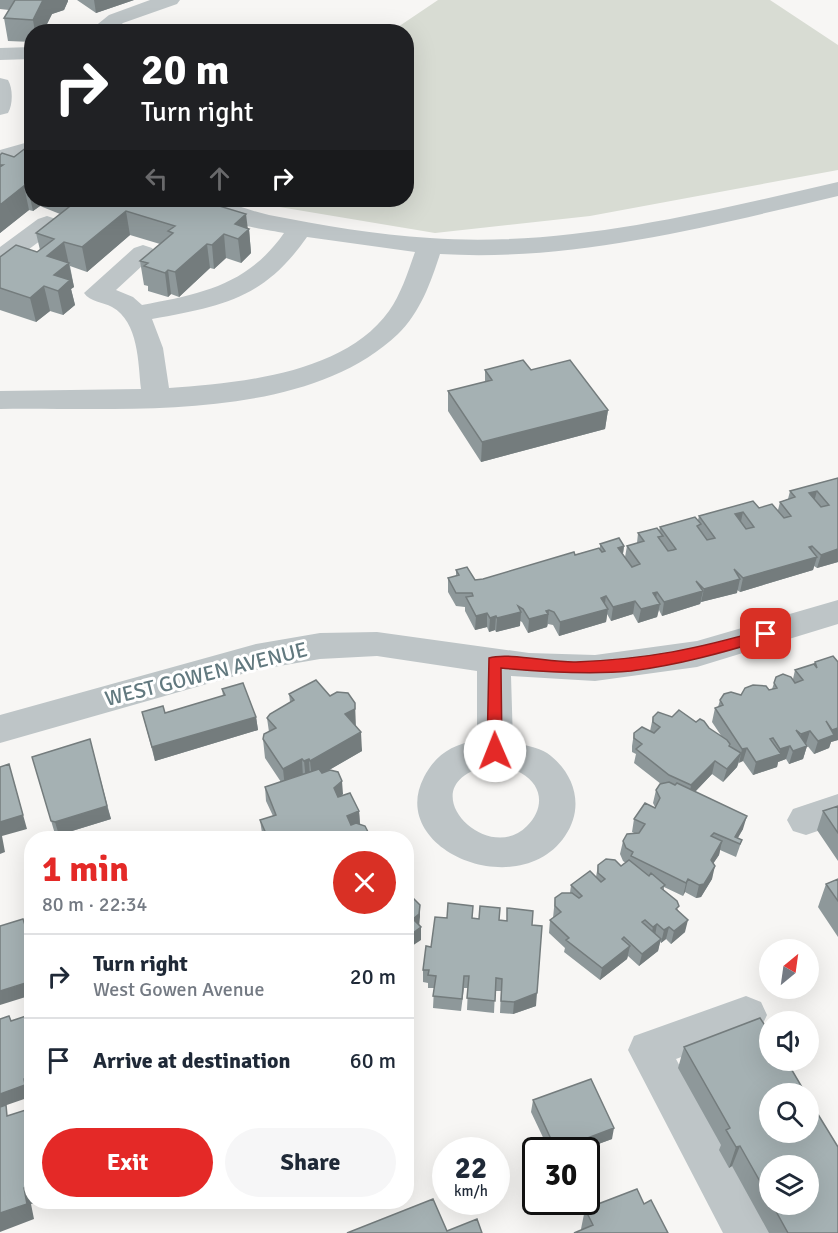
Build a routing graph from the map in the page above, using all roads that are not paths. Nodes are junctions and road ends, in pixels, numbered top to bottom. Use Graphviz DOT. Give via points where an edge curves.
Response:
graph roads {
  1 [pos="170,0"];
  2 [pos="109,24"];
  3 [pos="24,56"];
  4 [pos="1,62"];
  5 [pos="0,85"];
  6 [pos="0,108"];
  7 [pos="24,150"];
  8 [pos="0,158"];
  9 [pos="838,189"];
  10 [pos="215,207"];
  11 [pos="47,224"];
  12 [pos="300,228"];
  13 [pos="430,246"];
  14 [pos="143,253"];
  15 [pos="0,259"];
  16 [pos="136,314"];
  17 [pos="156,398"];
  18 [pos="0,400"];
  19 [pos="838,612"];
  20 [pos="494,662"];
  21 [pos="0,729"];
  22 [pos="495,751"];
  23 [pos="746,1015"];
  24 [pos="747,1233"];
  1 -- 2 [label="street"];
  3 -- 4 [label="street"];
  5 -- 6 [label="street"];
  7 -- 8 [label="street"];
  9 -- 13 [label="street" via="714,216 587,237 476,247"];
  10 -- 12 [label="street"];
  11 -- 15 [label="street"];
  12 -- 13 [label="street"];
  12 -- 16 [label="street" via="274,262 231,291"];
  13 -- 17 [label="street" via="418,278 390,327 348,360 245,391"];
  14 -- 16 [label="street" via="97,293 125,303"];
  16 -- 17 [label="street" via="150,350"];
  17 -- 18 [label="street"];
  19 -- 20 [label="street, WEST GOWEN AVENUE" via="666,660 595,668"];
  20 -- 21 [label="street, WEST GOWEN AVENUE" via="407,646 320,646 256,657"];
  20 -- 22 [label="street"];
  23 -- 24 [label="street" via="649,1050"];
}
